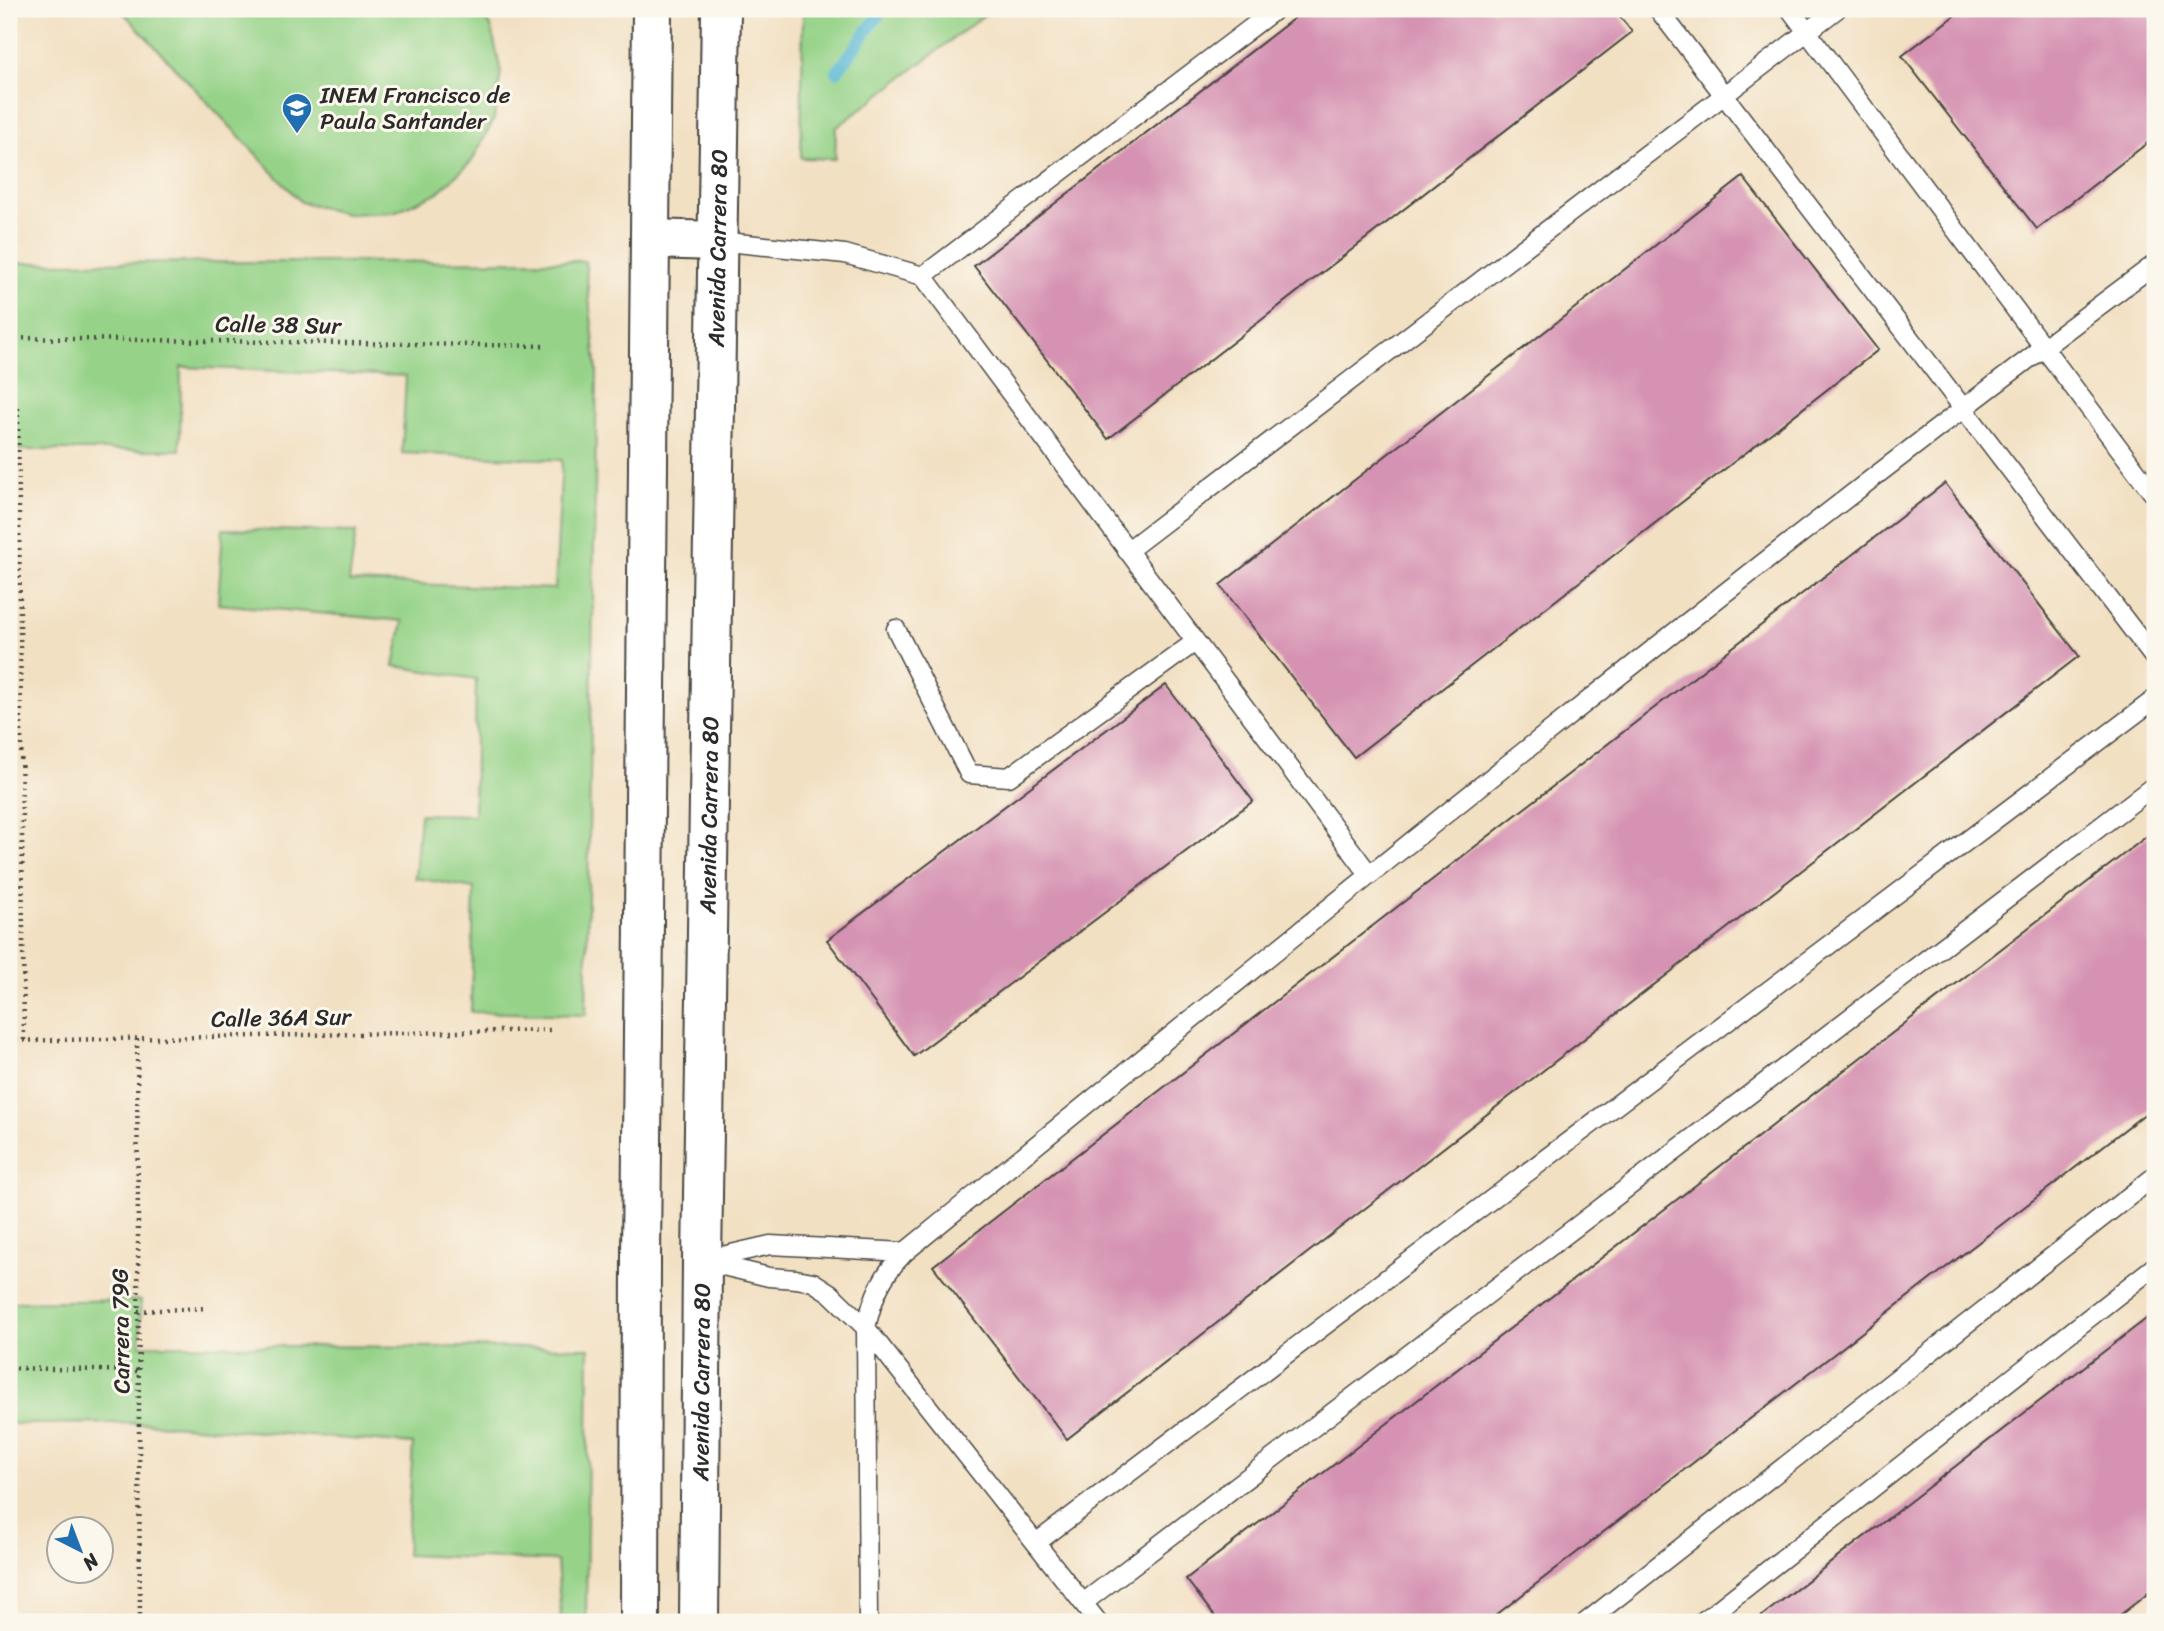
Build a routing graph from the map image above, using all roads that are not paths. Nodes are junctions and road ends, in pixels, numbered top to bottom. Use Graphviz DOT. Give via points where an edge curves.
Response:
graph roads {
  1 [pos="652,9"];
  2 [pos="721,9"];
  3 [pos="1276,9"];
  4 [pos="1658,9"];
  5 [pos="1790,9"];
  6 [pos="1838,9"];
  7 [pos="1807,32"];
  8 [pos="1725,95"];
  9 [pos="650,239"];
  10 [pos="718,241"];
  11 [pos="2155,264"];
  12 [pos="923,276"];
  13 [pos="2044,347"];
  14 [pos="1964,407"];
  15 [pos="2155,496"];
  16 [pos="1127,551"];
  17 [pos="897,629"];
  18 [pos="1195,642"];
  19 [pos="2155,659"];
  20 [pos="2155,699"];
  21 [pos="2155,785"];
  22 [pos="1369,874"];
  23 [pos="2155,1176"];
  24 [pos="905,1252"];
  25 [pos="641,1259"];
  26 [pos="702,1261"];
  27 [pos="2155,1266"];
  28 [pos="866,1328"];
  29 [pos="1036,1543"];
  30 [pos="1083,1603"];
  31 [pos="640,1622"];
  32 [pos="699,1622"];
  33 [pos="868,1622"];
  34 [pos="1098,1622"];
  35 [pos="1587,1622"];
  36 [pos="1702,1622"];
  1 -- 9 [label="main road"];
  2 -- 10 [label="main road, Avenida Carrera 80"];
  3 -- 12 [label="lane"];
  4 -- 8 [label="lane"];
  5 -- 7 [label="lane"];
  6 -- 7 [label="lane"];
  7 -- 8 [label="lane"];
  7 -- 13 [label="lane"];
  8 -- 14 [label="lane"];
  8 -- 16 [label="lane"];
  9 -- 10 [label="main road"];
  9 -- 25 [label="main road"];
  10 -- 12 [label="lane" via="845,254"];
  10 -- 26 [label="main road, Avenida Carrera 80"];
  11 -- 13 [label="lane"];
  12 -- 16 [label="lane"];
  13 -- 14 [label="lane"];
  13 -- 15 [label="lane"];
  14 -- 19 [label="lane"];
  14 -- 22 [label="lane"];
  16 -- 18 [label="lane"];
  17 -- 18 [label="lane" via="969,774 1009,777"];
  18 -- 22 [label="lane"];
  20 -- 29 [label="lane"];
  21 -- 30 [label="lane"];
  22 -- 24 [label="lane"];
  23 -- 35 [label="lane"];
  24 -- 26 [label="lane" via="771,1245"];
  24 -- 28 [label="lane" via="879,1286"];
  25 -- 26 [label="main road"];
  25 -- 31 [label="main road"];
  26 -- 28 [label="lane" via="813,1282"];
  26 -- 32 [label="main road, Avenida Carrera 80"];
  27 -- 36 [label="lane"];
  28 -- 29 [label="lane"];
  28 -- 33 [label="lane"];
  29 -- 30 [label="lane"];
  30 -- 34 [label="lane"];
}
